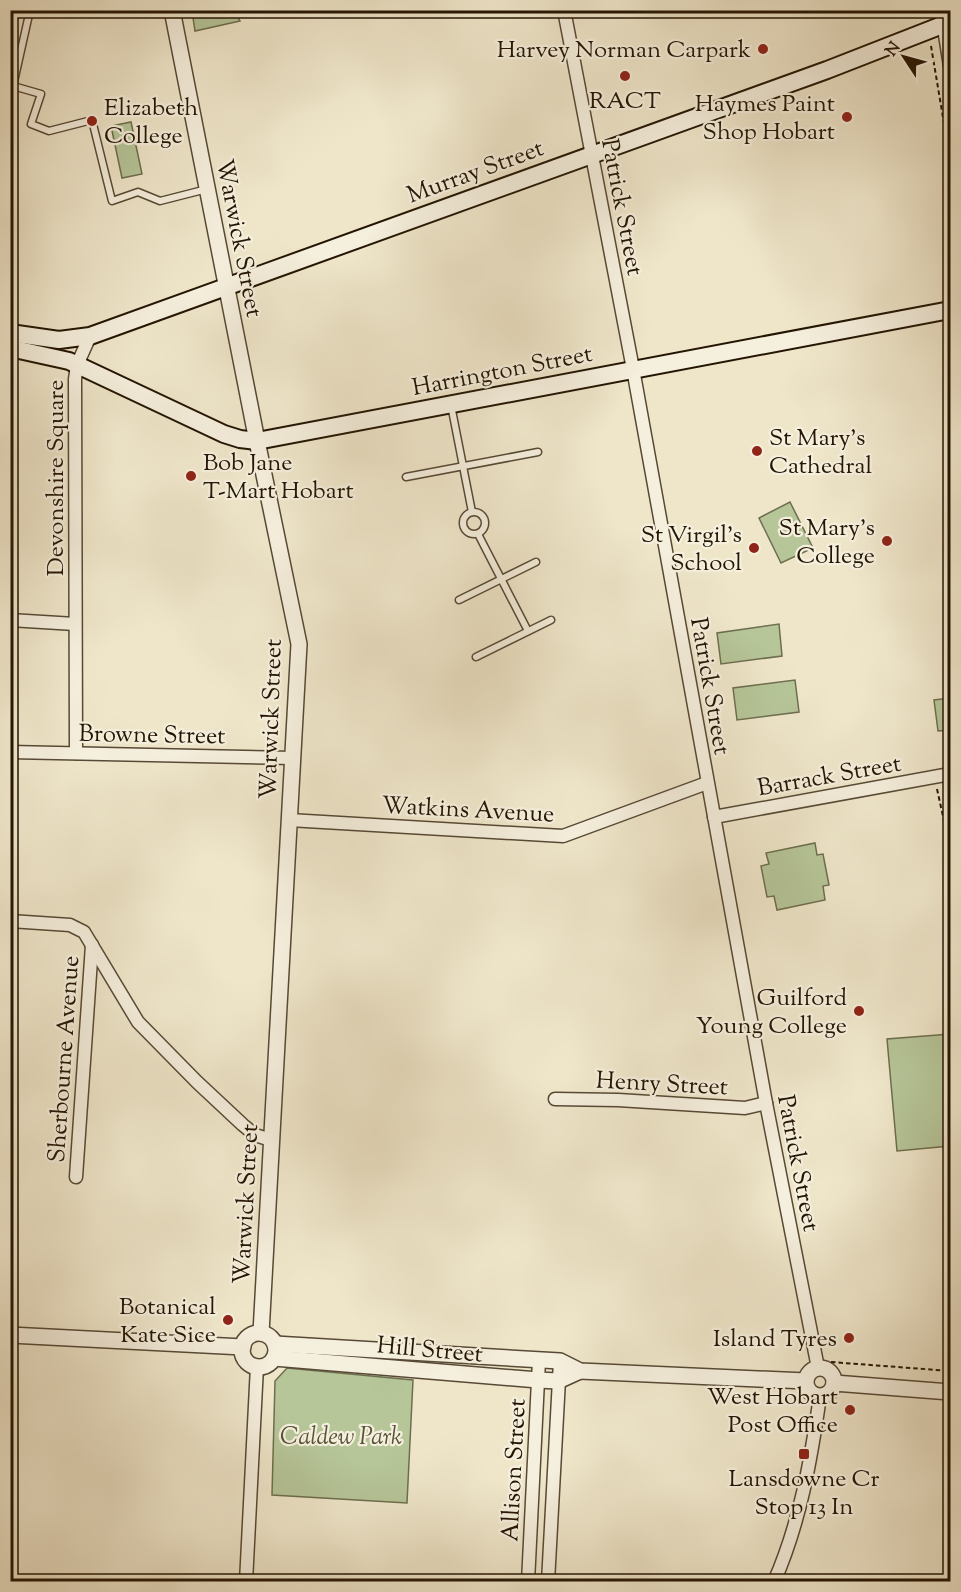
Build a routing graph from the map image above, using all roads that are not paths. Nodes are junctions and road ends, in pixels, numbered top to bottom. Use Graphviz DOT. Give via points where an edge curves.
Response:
graph roads {
  1 [pos="30,10"];
  2 [pos="172,10"];
  3 [pos="564,10"];
  4 [pos="941,22"];
  5 [pos="951,66"];
  6 [pos="12,89"];
  7 [pos="591,154"];
  8 [pos="207,189"];
  9 [pos="227,286"];
  10 [pos="951,310"];
  11 [pos="10,333"];
  12 [pos="90,336"];
  13 [pos="10,348"];
  14 [pos="77,365"];
  15 [pos="633,369"];
  16 [pos="451,404"];
  17 [pos="257,441"];
  18 [pos="538,452"];
  19 [pos="463,466"];
  20 [pos="406,477"];
  21 [pos="472,512"];
  22 [pos="478,534"];
  23 [pos="536,562"];
  24 [pos="501,579"];
  25 [pos="459,600"];
  26 [pos="10,620"];
  27 [pos="551,620"];
  28 [pos="75,624"];
  29 [pos="528,631"];
  30 [pos="476,657"];
  31 [pos="10,752"];
  32 [pos="76,753"];
  33 [pos="293,758"];
  34 [pos="951,774"];
  35 [pos="707,783"];
  36 [pos="714,817"];
  37 [pos="289,820"];
  38 [pos="10,921"];
  39 [pos="92,945"];
  40 [pos="555,1100"];
  41 [pos="766,1103"];
  42 [pos="271,1140"];
  43 [pos="76,1177"];
  44 [pos="261,1333"];
  45 [pos="10,1335"];
  46 [pos="243,1347"];
  47 [pos="274,1351"];
  48 [pos="539,1360"];
  49 [pos="560,1361"];
  50 [pos="818,1364"];
  51 [pos="257,1366"];
  52 [pos="580,1371"];
  53 [pos="538,1380"];
  54 [pos="558,1381"];
  55 [pos="806,1381"];
  56 [pos="834,1383"];
  57 [pos="951,1392"];
  58 [pos="820,1396"];
  59 [pos="246,1581"];
  60 [pos="528,1581"];
  61 [pos="548,1581"];
  62 [pos="774,1581"];
  1 -- 6 [label="lane"];
  2 -- 8 [label="street, Warwick Street"];
  3 -- 7 [label="street, Patrick Street"];
  4 -- 5 [label="street"];
  4 -- 7 [label="main road, Murray Street" via="828,70"];
  6 -- 8 [label="lane" via="41,94 32,124 49,131 92,120 112,201 138,192 160,201"];
  7 -- 9 [label="main road, Murray Street"];
  7 -- 15 [label="street, Patrick Street"];
  8 -- 9 [label="street, Warwick Street"];
  9 -- 12 [label="main road, Murray Street"];
  9 -- 17 [label="street, Warwick Street"];
  10 -- 15 [label="main road, Harrington Street"];
  11 -- 12 [label="main road, Murray Street" via="59,340"];
  12 -- 14 [label="street, Devonshire Square"];
  13 -- 14 [label="main road"];
  14 -- 17 [label="main road, Harrington Street" via="224,434"];
  14 -- 28 [label="street, Devonshire Square"];
  15 -- 16 [label="main road, Harrington Street"];
  15 -- 35 [label="street, Patrick Street"];
  16 -- 17 [label="main road, Harrington Street"];
  16 -- 19 [label="lane"];
  17 -- 33 [label="street, Warwick Street" via="299,645"];
  18 -- 19 [label="lane"];
  19 -- 20 [label="lane"];
  19 -- 21 [label="lane"];
  21 -- 22 [label="lane" via="479,513 485,521"];
  21 -- 22 [label="lane" via="465,516 463,526 467,532"];
  22 -- 24 [label="lane"];
  23 -- 24 [label="lane"];
  24 -- 25 [label="lane"];
  24 -- 29 [label="lane"];
  26 -- 28 [label="street"];
  27 -- 29 [label="lane"];
  28 -- 32 [label="street, Devonshire Square"];
  29 -- 30 [label="lane"];
  31 -- 32 [label="street, Browne Street"];
  32 -- 33 [label="street, Browne Street"];
  33 -- 37 [label="street, Warwick Street"];
  34 -- 36 [label="street, Barrack Street"];
  35 -- 36 [label="street, Patrick Street"];
  35 -- 37 [label="street, Watkins Avenue" via="563,836"];
  36 -- 41 [label="street, Patrick Street"];
  37 -- 42 [label="street, Warwick Street"];
  38 -- 39 [label="street" via="70,925 84,932"];
  39 -- 42 [label="street" via="138,1022 160,1046 243,1125 255,1135"];
  39 -- 43 [label="street, Sherbourne Avenue"];
  40 -- 41 [label="street, Henry Street" via="745,1108"];
  41 -- 50 [label="street, Patrick Street"];
  42 -- 44 [label="street, Warwick Street"];
  44 -- 46 [label="street" via="247,1338"];
  44 -- 47 [label="street" via="270,1337"];
  45 -- 46 [label="street"];
  46 -- 51 [label="street" via="246,1360"];
  47 -- 48 [label="street, Hill Street"];
  47 -- 51 [label="street" via="267,1365"];
  47 -- 53 [label="street, Hill Street"];
  48 -- 49 [label="street, Hill Street"];
  48 -- 53 [label="street, Allison Street"];
  49 -- 52 [label="street, Hill Street"];
  49 -- 54 [label="street, Allison Street"];
  50 -- 55 [label="street"];
  50 -- 56 [label="street" via="830,1372"];
  51 -- 59 [label="street"];
  52 -- 54 [label="street, Hill Street"];
  52 -- 55 [label="street, Hill Street"];
  53 -- 54 [label="street, Hill Street"];
  53 -- 60 [label="street, Allison Street"];
  54 -- 61 [label="street, Allison Street"];
  55 -- 58 [label="street" via="808,1390"];
  56 -- 57 [label="street"];
  56 -- 58 [label="street" via="831,1391"];
  58 -- 62 [label="street" via="800,1505"];
}
